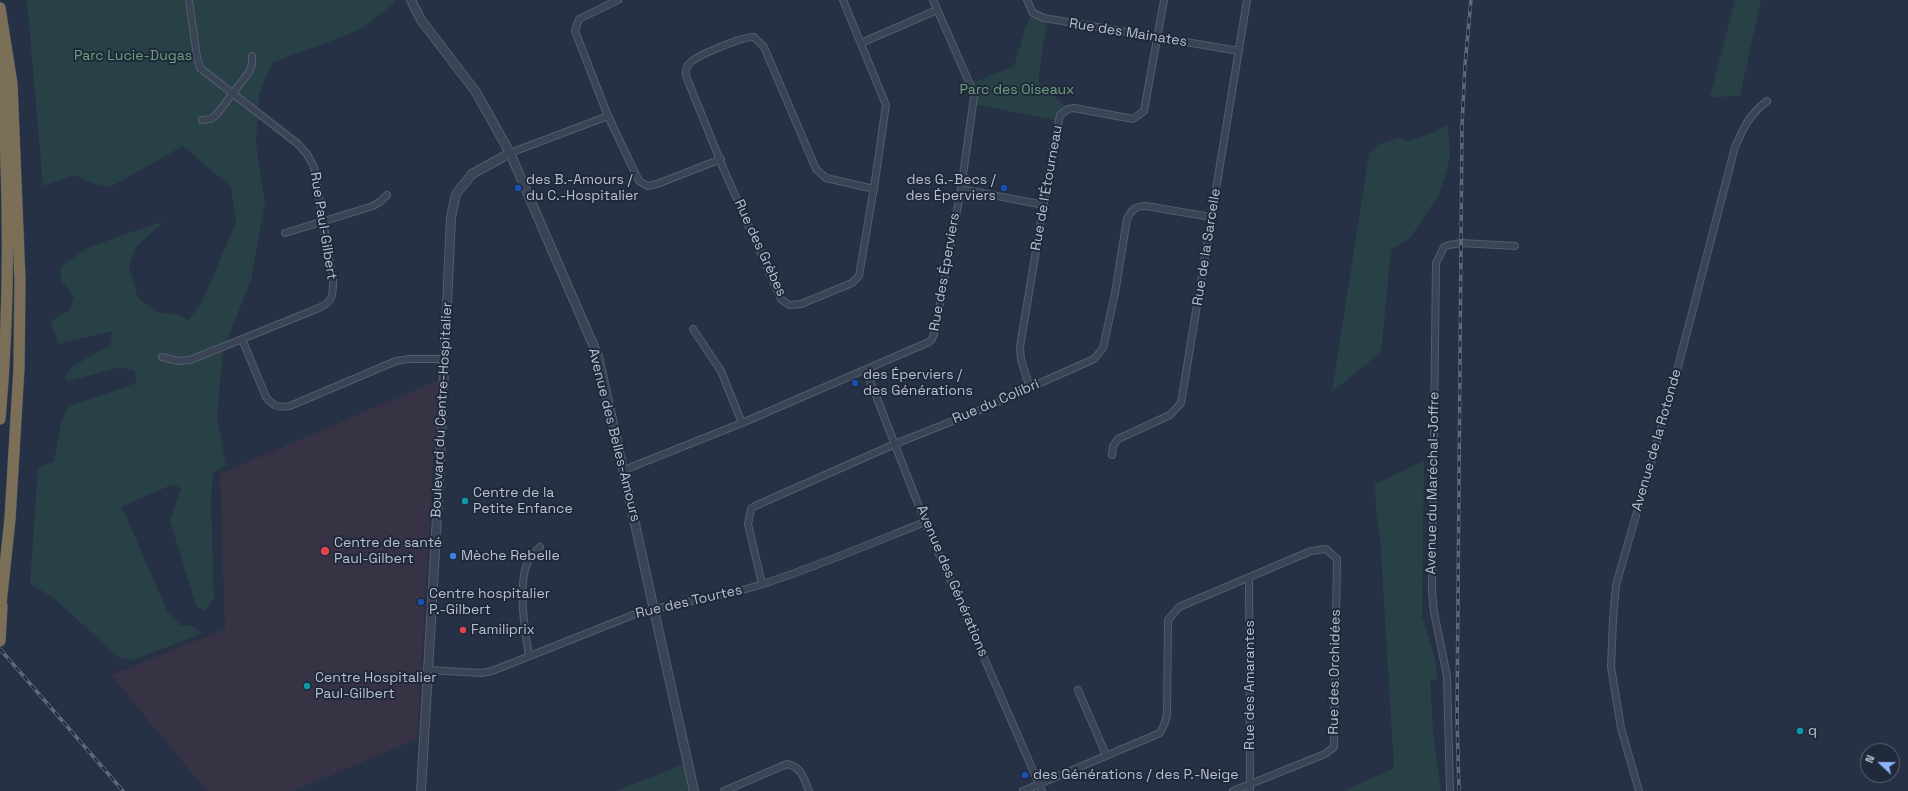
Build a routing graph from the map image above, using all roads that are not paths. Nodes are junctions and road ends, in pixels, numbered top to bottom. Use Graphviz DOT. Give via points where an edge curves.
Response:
graph roads {
  1 [pos="189,0"];
  2 [pos="411,0"];
  3 [pos="618,0"];
  4 [pos="843,0"];
  5 [pos="933,0"];
  6 [pos="1027,0"];
  7 [pos="1164,0"];
  8 [pos="1248,0"];
  9 [pos="0,8"];
  10 [pos="938,10"];
  11 [pos="1157,37"];
  12 [pos="861,43"];
  13 [pos="0,46"];
  14 [pos="1239,51"];
  15 [pos="252,56"];
  16 [pos="233,93"];
  17 [pos="1767,101"];
  18 [pos="608,116"];
  19 [pos="202,120"];
  20 [pos="510,153"];
  21 [pos="721,159"];
  22 [pos="874,189"];
  23 [pos="960,189"];
  24 [pos="387,195"];
  25 [pos="1044,205"];
  26 [pos="1212,217"];
  27 [pos="323,221"];
  28 [pos="285,233"];
  29 [pos="1515,246"];
  30 [pos="693,329"];
  31 [pos="242,339"];
  32 [pos="162,357"];
  33 [pos="443,359"];
  34 [pos="866,370"];
  35 [pos="1030,388"];
  36 [pos="0,419"];
  37 [pos="742,423"];
  38 [pos="895,444"];
  39 [pos="1112,455"];
  40 [pos="624,470"];
  41 [pos="925,522"];
  42 [pos="540,547"];
  43 [pos="1249,578"];
  44 [pos="762,584"];
  45 [pos="4,585"];
  46 [pos="654,608"];
  47 [pos="0,613"];
  48 [pos="0,641"];
  49 [pos="529,656"];
  50 [pos="427,670"];
  51 [pos="1078,690"];
  52 [pos="1106,755"];
  53 [pos="1250,783"];
  54 [pos="1039,784"];
  55 [pos="421,791"];
  56 [pos="694,791"];
  57 [pos="724,791"];
  58 [pos="809,791"];
  59 [pos="1023,791"];
  60 [pos="1042,791"];
  61 [pos="1233,791"];
  62 [pos="1250,791"];
  63 [pos="1450,791"];
  64 [pos="1639,791"];
  1 -- 16 [label="street, Rue Paul-Gilbert" via="196,57 200,68"];
  2 -- 20 [label="street, Avenue des Belles-Amours" via="421,20 476,92"];
  3 -- 18 [label="street" via="579,19 574,31"];
  4 -- 12 [label="street, Rue des Grèbes"];
  5 -- 10 [label="street, Rue des Éperviers"];
  6 -- 11 [label="street, Rue des Mainates" via="1033,13 1044,18"];
  7 -- 11 [label="street, Rue de l'Étourneau"];
  8 -- 14 [label="street, Rue de la Sarcelle"];
  9 -- 45 [label="highway" via="12,84 20,280 19,368"];
  10 -- 12 [label="street"];
  10 -- 23 [label="street, Rue des Éperviers" via="973,91"];
  11 -- 14 [label="street, Rue des Mainates"];
  11 -- 25 [label="street, Rue de l'Étourneau" via="1145,108 1140,114 1133,119 1074,108 1060,115"];
  12 -- 22 [label="street, Rue des Grèbes" via="886,105"];
  13 -- 36 [label="highway" via="5,108 8,250"];
  14 -- 26 [label="street, Rue de la Sarcelle"];
  15 -- 16 [label="street" via="249,72"];
  16 -- 19 [label="street" via="217,114 211,119"];
  16 -- 27 [label="street, Rue Paul-Gilbert" via="307,154 314,167"];
  17 -- 64 [label="street, Avenue de la Rotonde" via="1748,120 1735,147 1672,390 1616,585 1611,666 1621,728"];
  18 -- 20 [label="street"];
  18 -- 21 [label="street" via="636,176 648,186"];
  20 -- 33 [label="street, Boulevard du Centre-Hospitalier" via="472,174 456,194 451,217"];
  20 -- 40 [label="street, Avenue des Belles-Amours" via="598,356"];
  21 -- 22 [label="street, Rue des Grèbes" via="781,299 789,304 800,304 852,283 859,276"];
  21 -- 22 [label="street, Rue des Grèbes" via="685,71 693,60 741,39 754,37 764,47 816,169 826,178"];
  23 -- 25 [label="street"];
  23 -- 34 [label="street, Rue des Éperviers" via="932,339"];
  24 -- 27 [label="street" via="373,206"];
  25 -- 35 [label="street, Rue de l'Étourneau" via="1020,346 1021,360"];
  26 -- 35 [label="street, Rue du Colibri" via="1146,206 1132,210 1127,219 1103,348 1094,359"];
  26 -- 39 [label="street, Rue de la Sarcelle" via="1181,403 1170,415 1118,440 1113,446"];
  27 -- 28 [label="street"];
  27 -- 31 [label="street, Rue Paul-Gilbert" via="333,281 333,294 329,303"];
  29 -- 63 [label="street, Avenue du Maréchal-Joffre" via="1455,243 1444,248 1436,263 1432,591 1447,676"];
  30 -- 37 [label="street" via="720,371"];
  31 -- 32 [label="street, Rue Paul-Gilbert" via="190,360 178,361"];
  31 -- 33 [label="street" via="266,397 272,405 280,408 396,361"];
  33 -- 50 [label="street, Boulevard du Centre-Hospitalier" via="437,520"];
  34 -- 37 [label="street, Rue des Éperviers"];
  34 -- 38 [label="street, Avenue des Générations"];
  35 -- 38 [label="street, Rue du Colibri"];
  37 -- 40 [label="street, Rue des Éperviers"];
  38 -- 41 [label="street, Avenue des Générations"];
  38 -- 44 [label="street, Rue du Colibri" via="751,509 748,524"];
  40 -- 46 [label="street, Avenue des Belles-Amours"];
  41 -- 44 [label="street, Rue des Tourtes"];
  41 -- 54 [label="street, Avenue des Générations"];
  42 -- 49 [label="street" via="528,562 524,581 523,617"];
  43 -- 52 [label="street" via="1179,607 1168,620 1167,715 1164,725 1160,733"];
  43 -- 53 [label="street, Rue des Amarantes"];
  43 -- 53 [label="street, Rue des Orchidées" via="1312,551 1326,549 1337,559 1334,747 1325,754"];
  44 -- 46 [label="street, Rue des Tourtes" via="713,597"];
  45 -- 47 [label="highway"];
  45 -- 48 [label="highway"];
  46 -- 49 [label="street, Rue des Tourtes"];
  46 -- 56 [label="street, Avenue des Belles-Amours"];
  49 -- 50 [label="street, Rue des Tourtes" via="482,673"];
  50 -- 55 [label="street, Boulevard du Centre-Hospitalier"];
  51 -- 52 [label="street"];
  52 -- 54 [label="street"];
  53 -- 61 [label="street, Rue des Orchidées"];
  53 -- 62 [label="street, Rue des Amarantes"];
  54 -- 59 [label="street"];
  54 -- 60 [label="street, Avenue des Générations"];
  57 -- 58 [label="street" via="787,764 801,771"];
}
